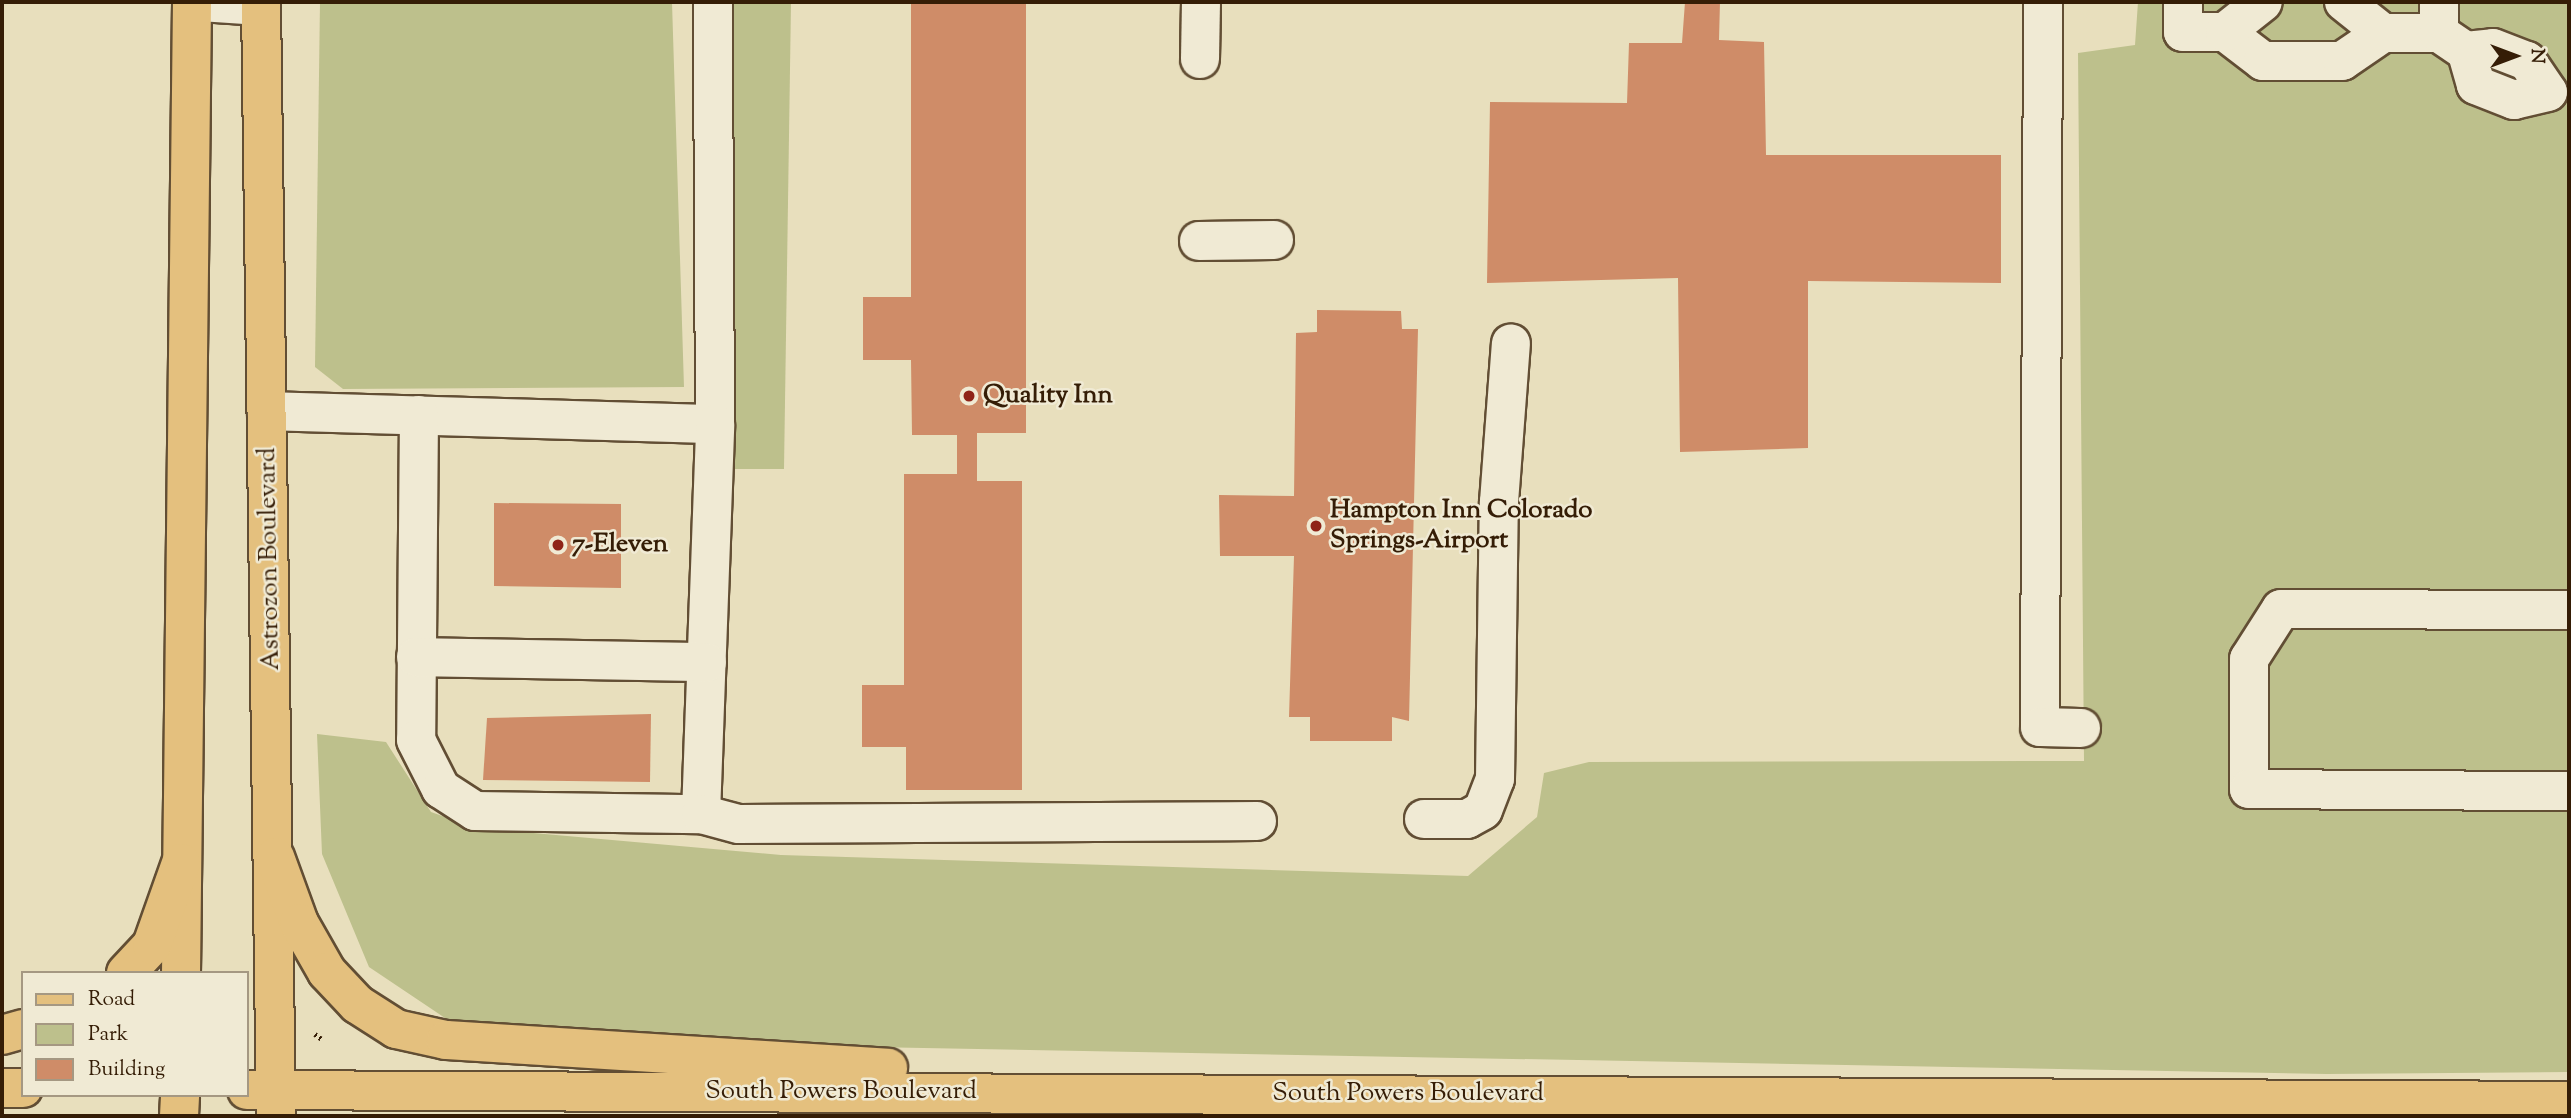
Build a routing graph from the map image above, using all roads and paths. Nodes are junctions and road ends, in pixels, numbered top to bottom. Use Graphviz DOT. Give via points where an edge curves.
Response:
graph roads {
  1 [pos="192,2"];
  2 [pos="201,2"];
  3 [pos="713,2"];
  4 [pos="1201,2"];
  5 [pos="2043,2"];
  6 [pos="2183,2"];
  7 [pos="2263,2"];
  8 [pos="2344,2"];
  9 [pos="261,4"];
  10 [pos="2448,28"];
  11 [pos="2225,32"];
  12 [pos="2383,33"];
  13 [pos="1200,59"];
  14 [pos="2558,93"];
  15 [pos="1274,240"];
  16 [pos="1199,241"];
  17 [pos="1511,343"];
  18 [pos="267,411"];
  19 [pos="419,415"];
  20 [pos="715,424"];
  21 [pos="2569,610"];
  22 [pos="416,657"];
  23 [pos="707,662"];
  24 [pos="2081,728"];
  25 [pos="2569,791"];
  26 [pos="701,814"];
  27 [pos="1424,820"];
  28 [pos="1257,821"];
  29 [pos="275,857"];
  30 [pos="181,863"];
  31 [pos="128,971"];
  32 [pos="181,971"];
  33 [pos="21,1030"];
  34 [pos="315,1034"];
  35 [pos="2,1035"];
  36 [pos="322,1039"];
  37 [pos="2,1088"];
  38 [pos="21,1088"];
  39 [pos="1684,1095"];
  40 [pos="180,1097"];
  41 [pos="266,1099"];
  42 [pos="2569,1101"];
  43 [pos="179,1116"];
  1 -- 30 [label="main road"];
  2 -- 9 [label="street"];
  3 -- 20 [label="street"];
  4 -- 13 [label="street"];
  5 -- 24 [label="street" via="2040,727"];
  6 -- 11 [label="street" via="2183,32"];
  7 -- 11 [label="street"];
  8 -- 12 [label="street"];
  9 -- 18 [label="main road, Astrozon Boulevard"];
  10 -- 12 [label="street"];
  10 -- 14 [label="street" via="2476,85 2514,100"];
  11 -- 12 [label="street" via="2263,61 2342,61"];
  15 -- 16 [label="street"];
  17 -- 27 [label="street" via="1499,502 1495,779 1483,810 1467,819"];
  18 -- 19 [label="street"];
  18 -- 29 [label="main road, Astrozon Boulevard"];
  19 -- 20 [label="street"];
  19 -- 22 [label="street"];
  20 -- 23 [label="street"];
  21 -- 25 [label="street" via="2281,609 2249,659 2249,789"];
  22 -- 23 [label="street"];
  22 -- 26 [label="street" via="416,740 441,789 475,811"];
  23 -- 26 [label="street"];
  26 -- 28 [label="street" via="739,824"];
  29 -- 39 [label="main road" via="299,923 343,989 396,1028 446,1041 862,1067"];
  29 -- 41 [label="main road, Astrozon Boulevard"];
  30 -- 31 [label="main road" via="152,945"];
  30 -- 32 [label="main road"];
  33 -- 35 [label="main road"];
  34 -- 36 [label="path"];
  37 -- 38 [label="main road"];
  39 -- 41 [label="main road, South Powers Boulevard"];
  39 -- 42 [label="main road, South Powers Boulevard"];
  40 -- 43 [label="main road"];
}
